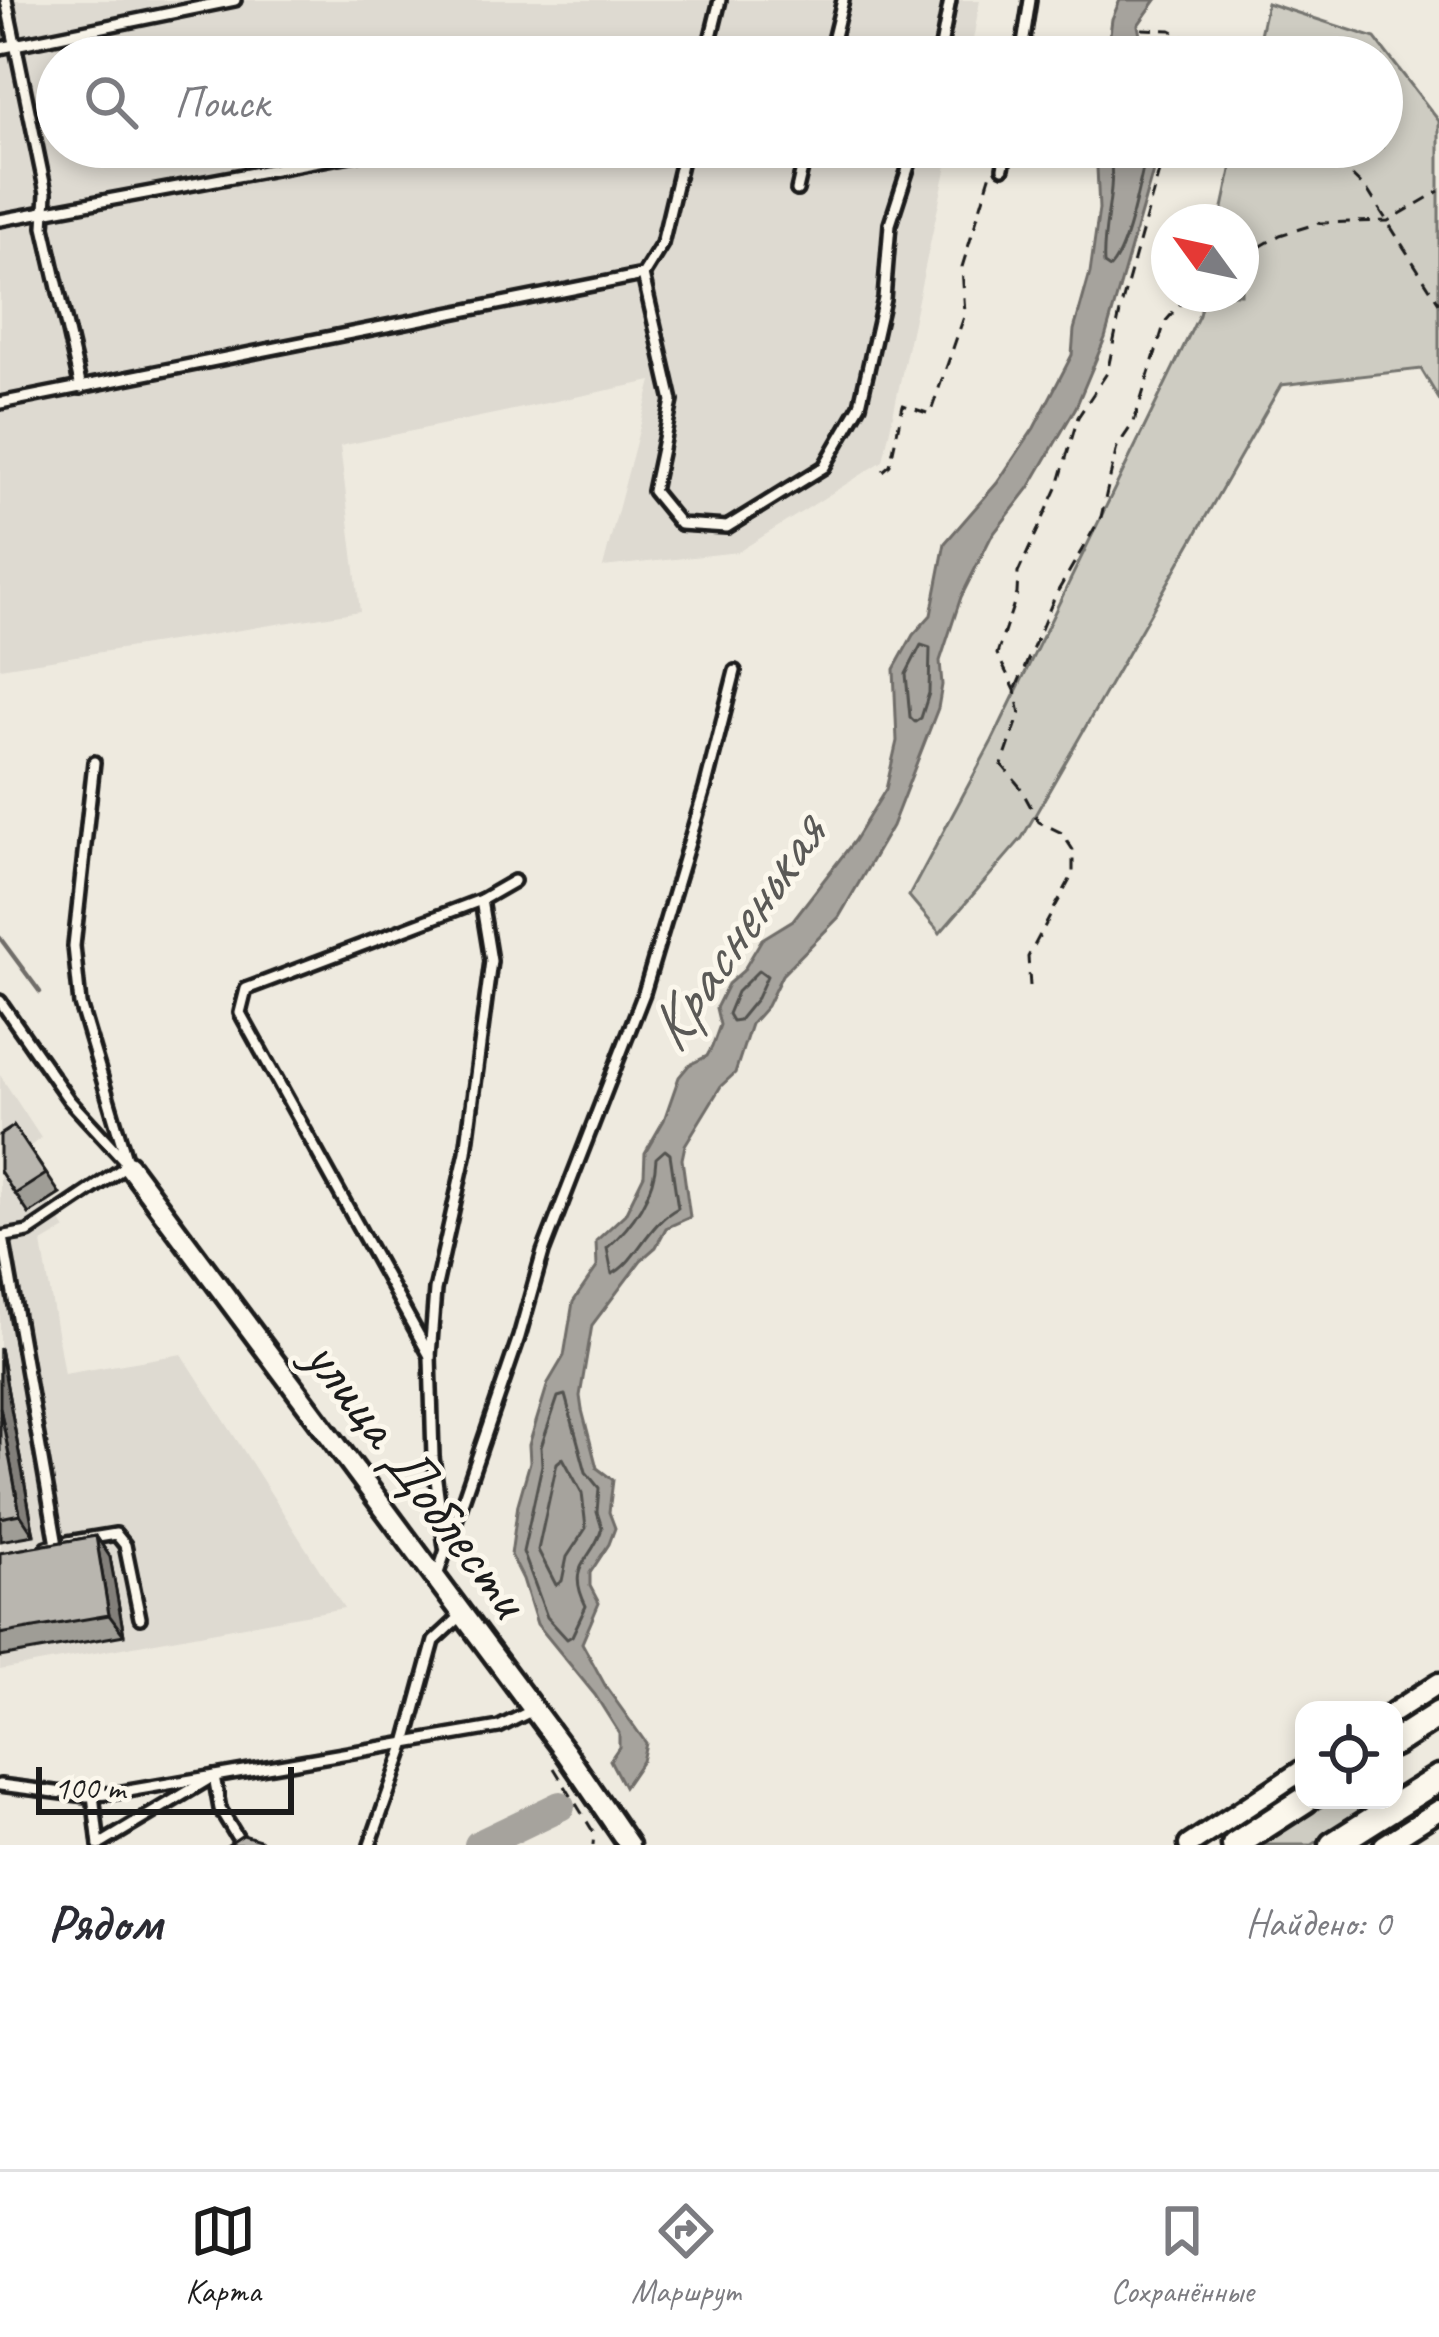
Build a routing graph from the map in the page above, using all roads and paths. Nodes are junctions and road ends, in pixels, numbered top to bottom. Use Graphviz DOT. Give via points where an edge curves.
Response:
graph roads {
  1 [pos="6,0"];
  2 [pos="235,0"];
  3 [pos="720,0"];
  4 [pos="843,0"];
  5 [pos="950,0"];
  6 [pos="1030,0"];
  7 [pos="1142,29"];
  8 [pos="61,36"];
  9 [pos="711,36"];
  10 [pos="834,36"];
  11 [pos="943,36"];
  12 [pos="1024,36"];
  13 [pos="1182,36"];
  14 [pos="36,41"];
  15 [pos="17,45"];
  16 [pos="0,48"];
  17 [pos="36,142"];
  18 [pos="41,168"];
  19 [pos="280,168"];
  20 [pos="680,168"];
  21 [pos="802,168"];
  22 [pos="908,168"];
  23 [pos="994,168"];
  24 [pos="1160,168"];
  25 [pos="1344,168"];
  26 [pos="797,190"];
  27 [pos="1439,190"];
  28 [pos="46,211"];
  29 [pos="0,220"];
  30 [pos="1388,221"];
  31 [pos="1259,247"];
  32 [pos="643,275"];
  33 [pos="1439,303"];
  34 [pos="1174,312"];
  35 [pos="81,388"];
  36 [pos="0,403"];
  37 [pos="884,471"];
  38 [pos="735,671"];
  39 [pos="1015,690"];
  40 [pos="94,762"];
  41 [pos="514,881"];
  42 [pos="481,900"];
  43 [pos="1030,986"];
  44 [pos="0,1001"];
  45 [pos="128,1165"];
  46 [pos="1,1237"];
  47 [pos="430,1356"];
  48 [pos="56,1545"];
  49 [pos="38,1548"];
  50 [pos="446,1552"];
  51 [pos="435,1581"];
  52 [pos="461,1616"];
  53 [pos="140,1618"];
  54 [pos="1439,1683"];
  55 [pos="1403,1706"];
  56 [pos="533,1710"];
  57 [pos="1439,1714"];
  58 [pos="1403,1737"];
  59 [pos="406,1743"];
  60 [pos="1295,1775"];
  61 [pos="214,1776"];
  62 [pos="1439,1778"];
  63 [pos="0,1785"];
  64 [pos="93,1795"];
  65 [pos="1295,1806"];
  66 [pos="1439,1810"];
  67 [pos="99,1845"];
  68 [pos="242,1845"];
  69 [pos="370,1845"];
  70 [pos="629,1845"];
  71 [pos="1189,1845"];
  72 [pos="1235,1845"];
  73 [pos="1333,1845"];
  74 [pos="1384,1845"];
  1 -- 15 [label="lane"];
  2 -- 8 [label="lane"];
  3 -- 9 [label="lane"];
  4 -- 10 [label="lane"];
  5 -- 11 [label="lane"];
  6 -- 12 [label="lane"];
  7 -- 13 [label="path"];
  14 -- 15 [label="lane"];
  15 -- 16 [label="lane"];
  15 -- 17 [label="lane"];
  18 -- 28 [label="lane"];
  19 -- 28 [label="lane"];
  20 -- 32 [label="lane" via="662,244"];
  21 -- 26 [label="lane"];
  22 -- 32 [label="lane" via="890,224 884,299 860,405 824,467 727,527 680,524 653,491 673,401"];
  23 -- 37 [label="path" via="962,267 965,314 930,414 903,405"];
  24 -- 39 [label="path" via="1107,373 1078,417 1058,486 1018,573 997,654"];
  25 -- 30 [label="path"];
  27 -- 30 [label="path"];
  28 -- 29 [label="lane"];
  28 -- 35 [label="lane"];
  30 -- 31 [label="path" via="1318,224"];
  30 -- 33 [label="path"];
  32 -- 35 [label="lane"];
  34 -- 39 [label="path" via="1134,422 1117,447 1101,517 1048,609"];
  35 -- 36 [label="lane"];
  38 -- 50 [label="lane" via="644,993 543,1252"];
  39 -- 43 [label="path" via="1020,714 1001,765 1039,822 1062,833 1073,850 1073,874 1028,957"];
  40 -- 45 [label="lane" via="74,946 80,1004"];
  41 -- 42 [label="lane"];
  42 -- 47 [label="lane" via="491,961"];
  42 -- 47 [label="lane" via="246,989 240,1013"];
  44 -- 45 [label="lane" via="69,1100"];
  45 -- 46 [label="lane" via="28,1232"];
  45 -- 51 [label="street, улица Доблести"];
  46 -- 48 [label="lane"];
  47 -- 50 [label="lane"];
  48 -- 49 [label="lane"];
  48 -- 53 [label="lane" via="116,1534"];
  50 -- 51 [label="lane"];
  51 -- 52 [label="street, улица Доблести"];
  52 -- 56 [label="street, улица Доблести"];
  52 -- 59 [label="lane" via="434,1641"];
  54 -- 55 [label="street"];
  56 -- 59 [label="lane" via="499,1727"];
  56 -- 70 [label="street, улица Доблести"];
  57 -- 58 [label="main road"];
  59 -- 61 [label="lane"];
  59 -- 69 [label="lane"];
  60 -- 71 [label="street"];
  61 -- 64 [label="lane"];
  61 -- 67 [label="lane"];
  61 -- 68 [label="lane" via="220,1809"];
  62 -- 73 [label="main road"];
  63 -- 64 [label="lane"];
  64 -- 67 [label="lane"];
  65 -- 72 [label="main road"];
  66 -- 74 [label="street"];
}
